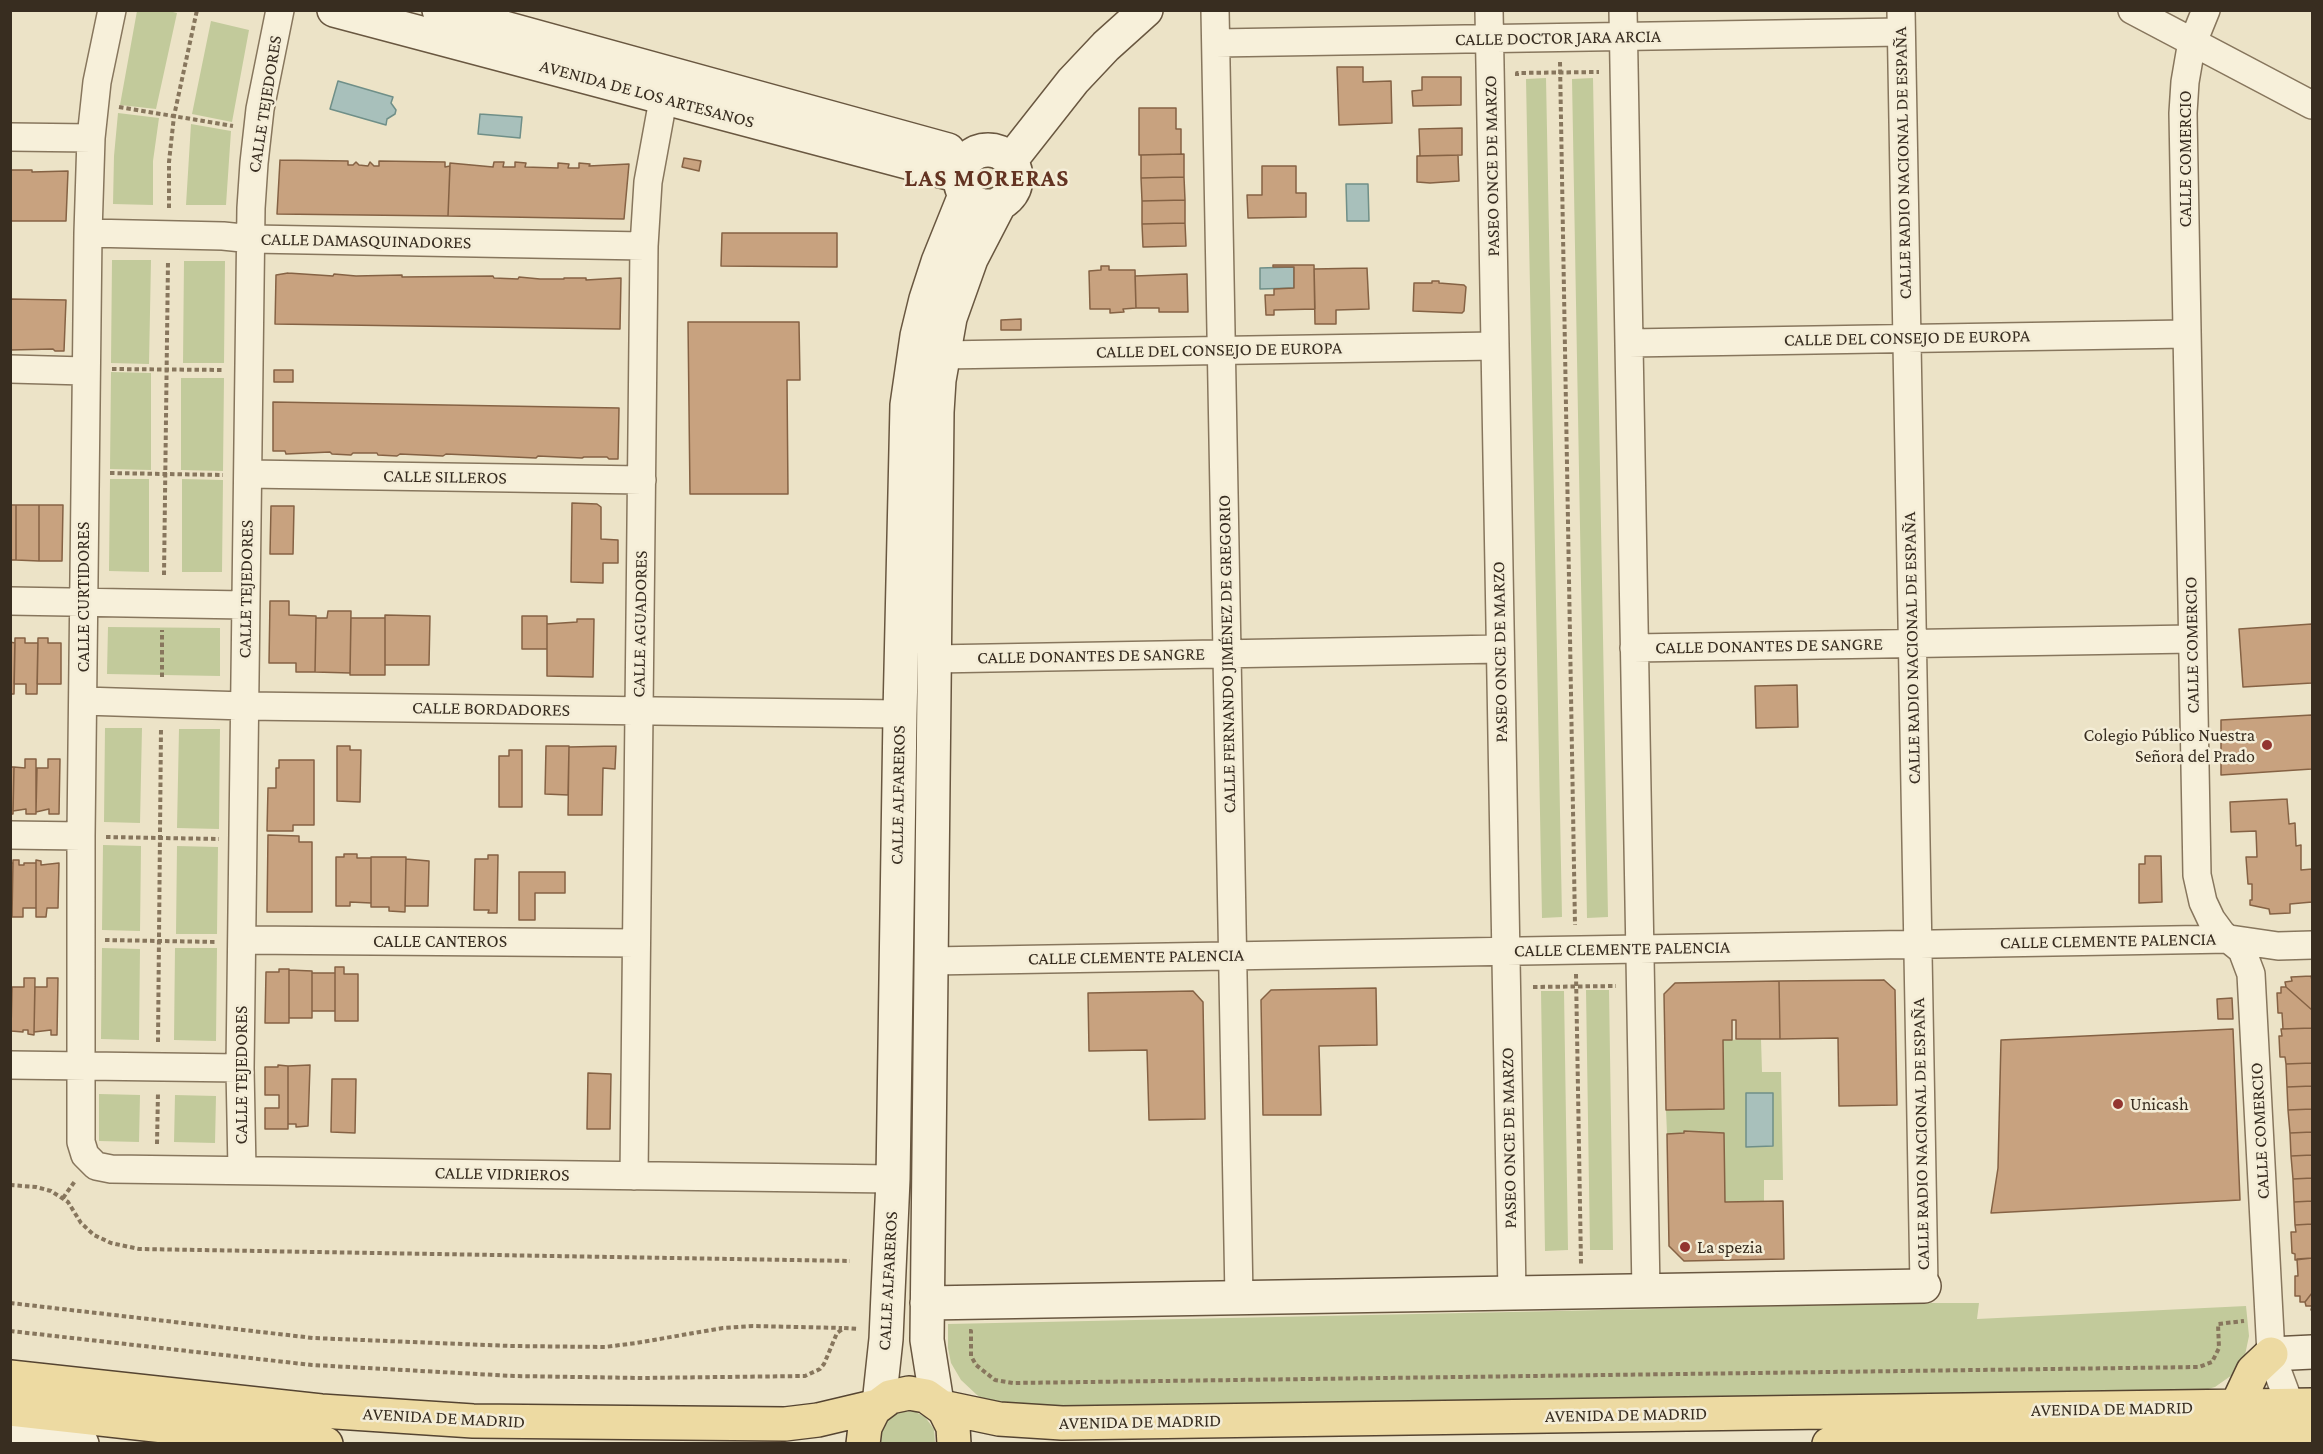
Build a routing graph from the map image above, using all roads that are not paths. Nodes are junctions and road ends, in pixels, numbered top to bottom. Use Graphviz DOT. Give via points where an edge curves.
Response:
graph roads {
  1 [pos="112,10"];
  2 [pos="280,10"];
  3 [pos="334,10"];
  4 [pos="439,10"];
  5 [pos="1146,10"];
  6 [pos="1215,10"];
  7 [pos="1489,10"];
  8 [pos="1623,10"];
  9 [pos="2132,10"];
  10 [pos="2206,10"];
  11 [pos="1901,21"];
  12 [pos="1623,37"];
  13 [pos="1490,39"];
  14 [pos="2193,42"];
  15 [pos="1216,43"];
  16 [pos="665,86"];
  17 [pos="2313,105"];
  18 [pos="10,137"];
  19 [pos="91,138"];
  20 [pos="1010,161"];
  21 [pos="965,176"];
  22 [pos="1000,203"];
  23 [pos="88,233"];
  24 [pos="252,239"];
  25 [pos="644,246"];
  26 [pos="2186,334"];
  27 [pos="1907,338"];
  28 [pos="1629,343"];
  29 [pos="1495,345"];
  30 [pos="1221,351"];
  31 [pos="943,355"];
  32 [pos="10,369"];
  33 [pos="96,370"];
  34 [pos="237,474"];
  35 [pos="642,480"];
  36 [pos="10,601"];
  37 [pos="84,602"];
  38 [pos="245,605"];
  39 [pos="2192,639"];
  40 [pos="1912,643"];
  41 [pos="1634,648"];
  42 [pos="1500,649"];
  43 [pos="1227,654"];
  44 [pos="934,659"];
  45 [pos="83,701"];
  46 [pos="245,706"];
  47 [pos="639,710"];
  48 [pos="900,714"];
  49 [pos="10,835"];
  50 [pos="90,836"];
  51 [pos="2230,939"];
  52 [pos="232,941"];
  53 [pos="636,943"];
  54 [pos="1918,944"];
  55 [pos="2313,945"];
  56 [pos="1640,949"];
  57 [pos="1506,951"];
  58 [pos="1233,956"];
  59 [pos="931,961"];
  60 [pos="10,1065"];
  61 [pos="82,1066"];
  62 [pos="240,1068"];
  63 [pos="111,1169"];
  64 [pos="242,1170"];
  65 [pos="634,1176"];
  66 [pos="893,1179"];
  67 [pos="1924,1286"];
  68 [pos="1646,1291"];
  69 [pos="1512,1293"];
  70 [pos="1239,1298"];
  71 [pos="927,1303"];
  72 [pos="2313,1352"];
  73 [pos="2271,1354"];
  74 [pos="10,1377"];
  75 [pos="878,1405"];
  76 [pos="939,1405"];
  77 [pos="2301,1405"];
  78 [pos="2236,1407"];
  79 [pos="10,1409"];
  80 [pos="10,1435"];
  81 [pos="2313,1435"];
  82 [pos="2172,1441"];
  83 [pos="82,1443"];
  84 [pos="326,1443"];
  85 [pos="863,1443"];
  86 [pos="954,1443"];
  87 [pos="1829,1443"];
  1 -- 19 [label="street, CALLE CURTIDORES"];
  2 -- 24 [label="street, CALLE TEJEDORES" via="260,109"];
  3 -- 16 [label="street, AVENIDA DE LOS ARTESANOS"];
  4 -- 16 [label="street, AVENIDA DE LOS ARTESANOS"];
  5 -- 20 [label="street" via="1073,81"];
  6 -- 15 [label="street, CALLE FERNANDO JIMÉNEZ DE GREGORIO"];
  7 -- 13 [label="street, PASEO ONCE DE MARZO"];
  8 -- 12 [label="street"];
  9 -- 14 [label="street"];
  10 -- 14 [label="street, CALLE COMERCIO"];
  11 -- 12 [label="street, CALLE DOCTOR JARA ARCIA"];
  11 -- 27 [label="street, CALLE RADIO NACIONAL DE ESPAÑA"];
  12 -- 13 [label="street, CALLE DOCTOR JARA ARCIA"];
  12 -- 28 [label="street"];
  13 -- 15 [label="street, CALLE DOCTOR JARA ARCIA"];
  13 -- 29 [label="street, PASEO ONCE DE MARZO"];
  14 -- 17 [label="street"];
  14 -- 26 [label="street, CALLE COMERCIO" via="2182,113"];
  15 -- 30 [label="street, CALLE FERNANDO JIMÉNEZ DE GREGORIO"];
  16 -- 21 [label="street, AVENIDA DE LOS ARTESANOS"];
  16 -- 25 [label="street, CALLE AGUADORES" via="648,182"];
  18 -- 19 [label="street"];
  19 -- 23 [label="street, CALLE CURTIDORES"];
  20 -- 21 [label="street" via="991,150 977,152"];
  20 -- 22 [label="street" via="1015,171 1014,187"];
  21 -- 22 [label="street" via="973,202"];
  21 -- 48 [label="street, CALLE ALFAREROS" via="932,280 911,374 905,436"];
  22 -- 31 [label="street, CALLE ALFAREROS" via="960,288"];
  23 -- 24 [label="street, CALLE DAMASQUINADORES"];
  23 -- 33 [label="street, CALLE CURTIDORES"];
  24 -- 25 [label="street, CALLE DAMASQUINADORES"];
  24 -- 34 [label="street, CALLE TEJEDORES"];
  25 -- 35 [label="street, CALLE AGUADORES"];
  26 -- 27 [label="street, CALLE DEL CONSEJO DE EUROPA"];
  26 -- 39 [label="street, CALLE COMERCIO"];
  27 -- 28 [label="street, CALLE DEL CONSEJO DE EUROPA"];
  27 -- 40 [label="street, CALLE RADIO NACIONAL DE ESPAÑA"];
  28 -- 41 [label="street"];
  29 -- 30 [label="street, CALLE DEL CONSEJO DE EUROPA"];
  29 -- 42 [label="street, PASEO ONCE DE MARZO"];
  30 -- 31 [label="street, CALLE DEL CONSEJO DE EUROPA"];
  30 -- 43 [label="street, CALLE FERNANDO JIMÉNEZ DE GREGORIO"];
  31 -- 44 [label="street, CALLE ALFAREROS" via="937,412"];
  32 -- 33 [label="street"];
  33 -- 37 [label="street, CALLE CURTIDORES"];
  34 -- 35 [label="street, CALLE SILLEROS"];
  34 -- 38 [label="street, CALLE TEJEDORES"];
  35 -- 47 [label="street, CALLE AGUADORES"];
  36 -- 37 [label="street"];
  37 -- 38 [label="street"];
  37 -- 45 [label="street, CALLE CURTIDORES"];
  38 -- 46 [label="street, CALLE TEJEDORES"];
  39 -- 40 [label="street, CALLE DONANTES DE SANGRE"];
  39 -- 51 [label="street, CALLE COMERCIO" via="2197,875 2211,919"];
  40 -- 41 [label="street, CALLE DONANTES DE SANGRE"];
  40 -- 54 [label="street, CALLE RADIO NACIONAL DE ESPAÑA"];
  41 -- 56 [label="street"];
  42 -- 43 [label="street, CALLE DONANTES DE SANGRE"];
  42 -- 57 [label="street, PASEO ONCE DE MARZO"];
  43 -- 44 [label="street, CALLE DONANTES DE SANGRE"];
  43 -- 58 [label="street, CALLE FERNANDO JIMÉNEZ DE GREGORIO"];
  44 -- 59 [label="street, CALLE ALFAREROS"];
  45 -- 46 [label="street, CALLE BORDADORES"];
  45 -- 50 [label="street, CALLE CURTIDORES"];
  46 -- 47 [label="street, CALLE BORDADORES"];
  46 -- 52 [label="street, CALLE TEJEDORES"];
  47 -- 48 [label="street, CALLE BORDADORES"];
  47 -- 53 [label="street, CALLE AGUADORES"];
  48 -- 66 [label="street, CALLE ALFAREROS"];
  49 -- 50 [label="street"];
  50 -- 61 [label="street, CALLE CURTIDORES"];
  51 -- 54 [label="street, CALLE CLEMENTE PALENCIA"];
  51 -- 55 [label="street, CALLE CLEMENTE PALENCIA" via="2278,946"];
  51 -- 73 [label="street, CALLE COMERCIO" via="2246,958 2253,990"];
  52 -- 53 [label="street, CALLE CANTEROS"];
  52 -- 62 [label="street, CALLE TEJEDORES"];
  53 -- 65 [label="street, CALLE AGUADORES"];
  54 -- 56 [label="street, CALLE CLEMENTE PALENCIA"];
  54 -- 67 [label="street, CALLE RADIO NACIONAL DE ESPAÑA"];
  56 -- 57 [label="street, CALLE CLEMENTE PALENCIA" via="1570,939"];
  56 -- 68 [label="street"];
  57 -- 58 [label="street, CALLE CLEMENTE PALENCIA"];
  57 -- 69 [label="street, PASEO ONCE DE MARZO"];
  58 -- 59 [label="street, CALLE CLEMENTE PALENCIA"];
  58 -- 70 [label="street, CALLE FERNANDO JIMÉNEZ DE GREGORIO"];
  59 -- 71 [label="street, CALLE ALFAREROS"];
  60 -- 61 [label="street"];
  61 -- 62 [label="street"];
  61 -- 63 [label="street, CALLE CURTIDORES" via="82,1149 96,1166"];
  62 -- 64 [label="street, CALLE TEJEDORES"];
  63 -- 64 [label="street, CALLE VIDRIEROS"];
  64 -- 65 [label="street, CALLE VIDRIEROS"];
  65 -- 66 [label="street, CALLE VIDRIEROS"];
  66 -- 75 [label="street, CALLE ALFAREROS" via="886,1339"];
  67 -- 68 [label="street"];
  68 -- 69 [label="street"];
  69 -- 70 [label="street"];
  70 -- 71 [label="street"];
  71 -- 76 [label="street, CALLE ALFAREROS" via="927,1340"];
  72 -- 73 [label="street"];
  73 -- 77 [label="street, CALLE COMERCIO"];
  73 -- 78 [label="main road" via="2253,1371"];
  74 -- 75 [label="main road, AVENIDA DE MADRID" via="321,1411 473,1421 785,1424"];
  75 -- 76 [label="main road, AVENIDA DE MADRID" via="890,1397 909,1393 923,1395"];
  75 -- 85 [label="main road" via="866,1423"];
  76 -- 78 [label="main road, AVENIDA DE MADRID" via="999,1419 1062,1423"];
  76 -- 86 [label="main road" via="952,1424"];
  77 -- 78 [label="main road, AVENIDA DE MADRID"];
  79 -- 84 [label="main road"];
  80 -- 83 [label="street"];
  81 -- 82 [label="main road, AVENIDA DE MADRID"];
  82 -- 87 [label="main road, AVENIDA DE MADRID"];
}
